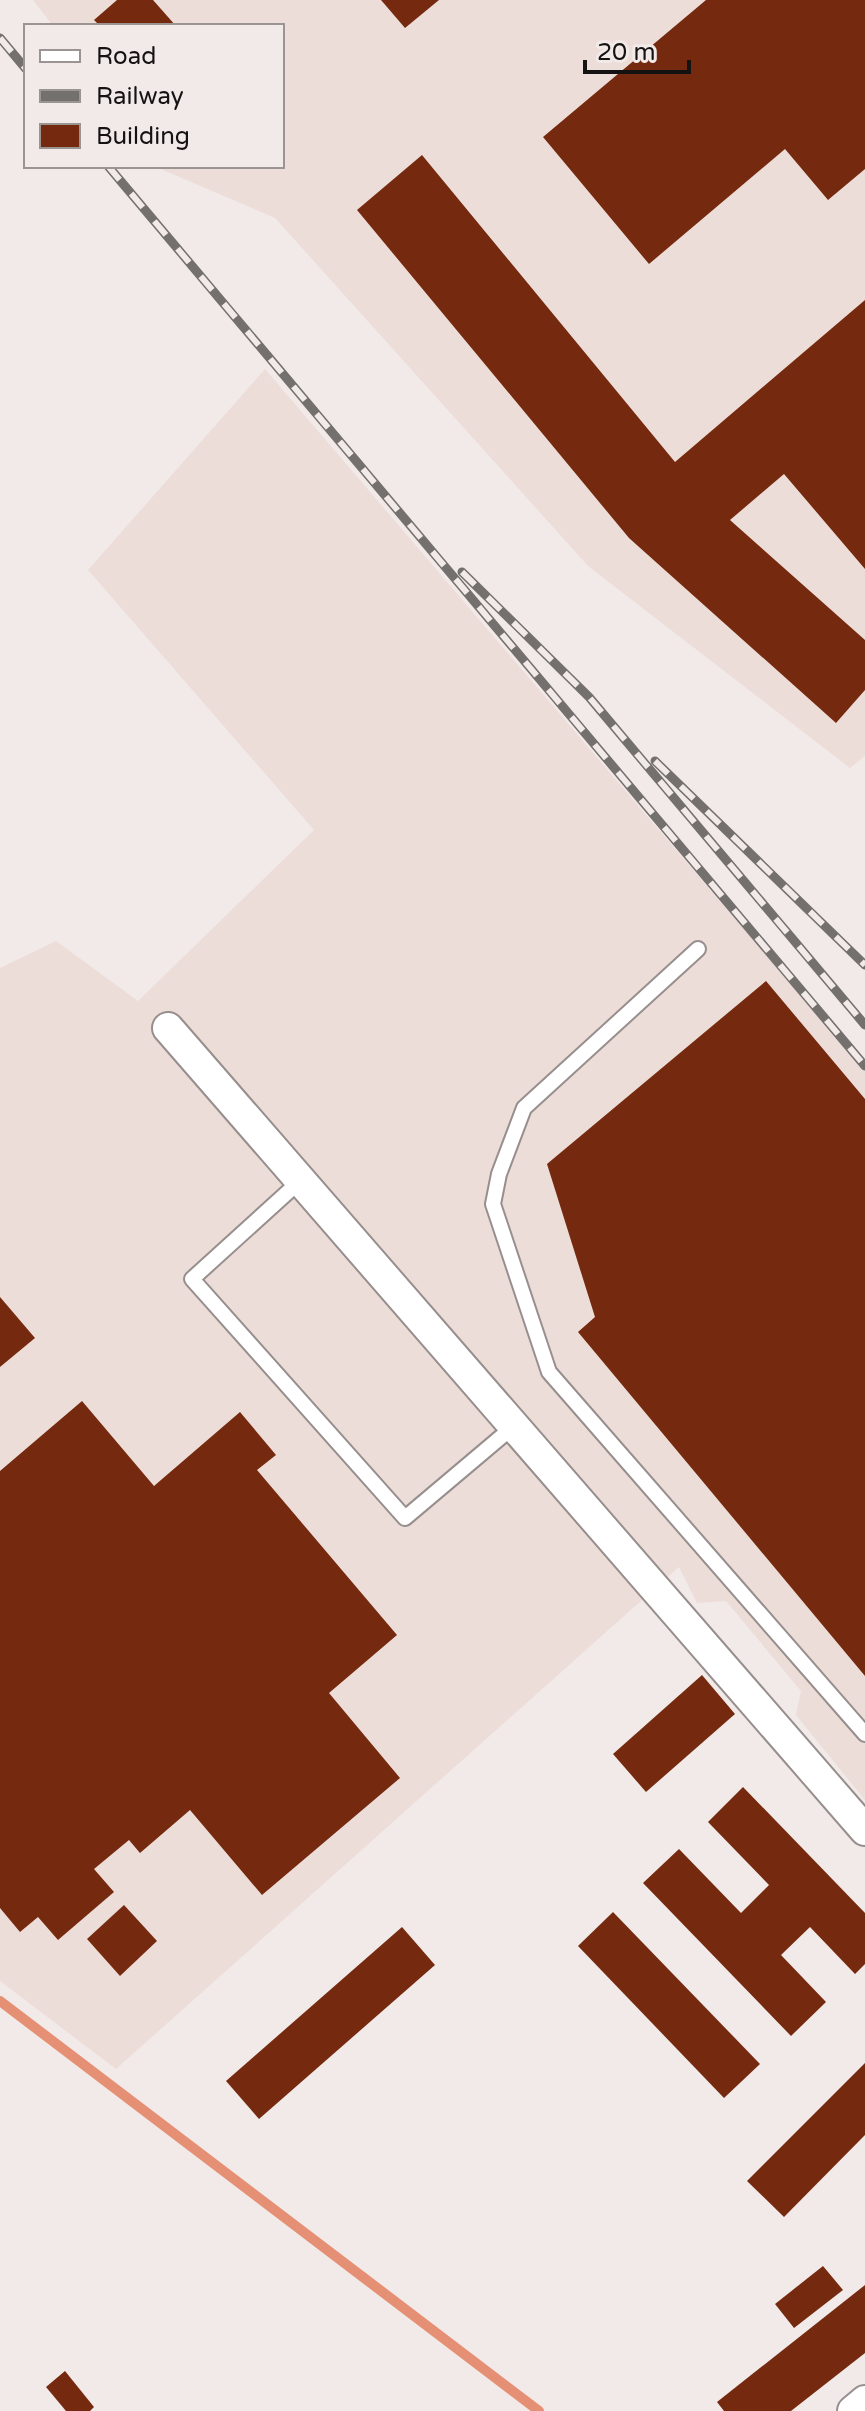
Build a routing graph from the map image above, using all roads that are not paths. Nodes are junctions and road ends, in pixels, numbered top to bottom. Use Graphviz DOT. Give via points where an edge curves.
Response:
graph roads {
  1 [pos="698,949"];
  2 [pos="168,1028"];
  3 [pos="300,1181"];
  4 [pos="514,1426"];
  5 [pos="865,1734"];
  6 [pos="865,1830"];
  7 [pos="865,2401"];
  8 [pos="853,2411"];
  1 -- 5 [label="lane" via="524,1108 493,1204 549,1372"];
  2 -- 3 [label="street"];
  3 -- 4 [label="street"];
  3 -- 4 [label="lane" via="192,1279 405,1518"];
  4 -- 6 [label="street"];
  7 -- 8 [label="street"];
}
